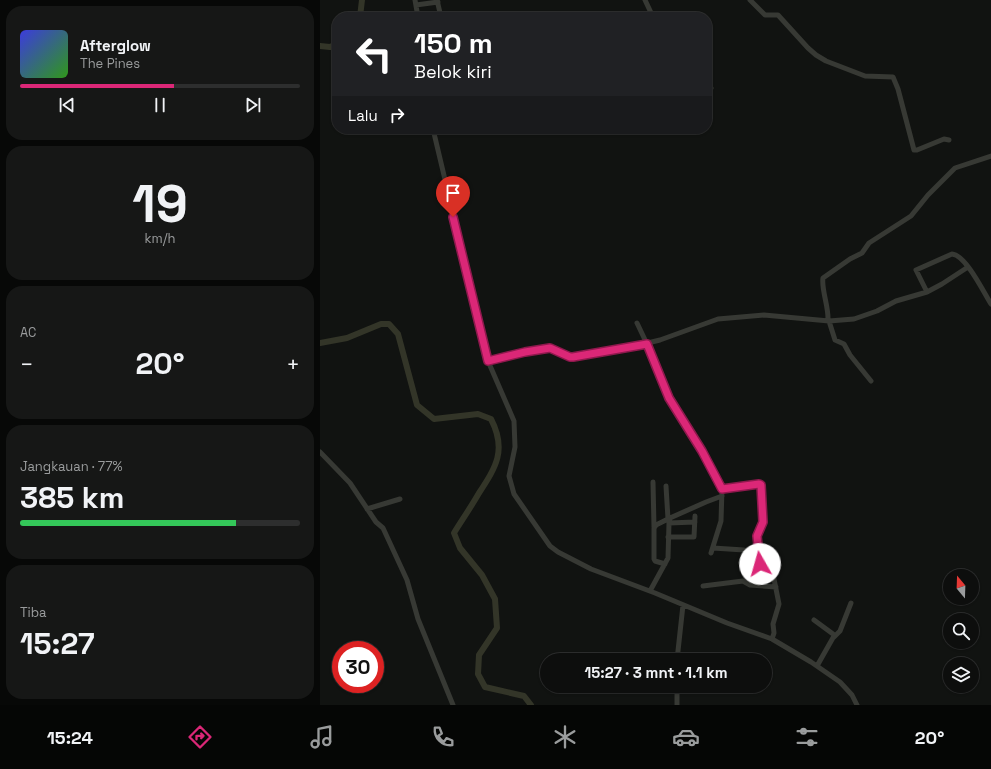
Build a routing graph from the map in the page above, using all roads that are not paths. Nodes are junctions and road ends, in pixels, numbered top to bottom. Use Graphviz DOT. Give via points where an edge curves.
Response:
graph roads {
  1 [pos="645,0"];
  2 [pos="750,0"];
  3 [pos="438,1"];
  4 [pos="416,3"];
  5 [pos="440,12"];
  6 [pos="651,12"];
  7 [pos="434,134"];
  8 [pos="949,140"];
  9 [pos="991,156"];
  10 [pos="968,267"];
  11 [pos="927,292"];
  12 [pos="991,304"];
  13 [pos="829,321"];
  14 [pos="637,323"];
  15 [pos="647,344"];
  16 [pos="488,361"];
  17 [pos="871,381"];
  18 [pos="320,452"];
  19 [pos="653,482"];
  20 [pos="666,486"];
  21 [pos="722,489"];
  22 [pos="722,496"];
  23 [pos="400,499"];
  24 [pos="367,509"];
  25 [pos="695,516"];
  26 [pos="669,520"];
  27 [pos="695,522"];
  28 [pos="654,527"];
  29 [pos="668,537"];
  30 [pos="744,550"];
  31 [pos="665,564"];
  32 [pos="703,586"];
  33 [pos="776,587"];
  34 [pos="650,591"];
  35 [pos="851,602"];
  36 [pos="683,605"];
  37 [pos="814,620"];
  38 [pos="834,637"];
  39 [pos="772,639"];
  40 [pos="678,653"];
  41 [pos="817,666"];
  42 [pos="677,693"];
  43 [pos="453,705"];
  44 [pos="677,705"];
  45 [pos="857,705"];
  1 -- 6 [label="street"];
  2 -- 8 [label="street" via="765,15 778,15 808,48 826,61 865,76 892,76 898,89 914,150 944,139"];
  3 -- 4 [label="street"];
  3 -- 5 [label="street"];
  7 -- 16 [label="street"];
  9 -- 13 [label="street" via="955,168 928,195 912,216 869,243 862,253 823,278"];
  10 -- 11 [label="street"];
  10 -- 11 [label="street" via="958,255 952,254 916,270"];
  10 -- 12 [label="street"];
  11 -- 13 [label="street" via="854,319"];
  13 -- 15 [label="street" via="764,315 718,319"];
  13 -- 17 [label="street" via="835,340 844,344 850,356"];
  14 -- 15 [label="street"];
  15 -- 16 [label="street" via="573,357 550,348"];
  15 -- 21 [label="street" via="669,398"];
  16 -- 34 [label="street" via="514,422 515,447 509,476 514,494 528,515 550,546 558,552 591,569"];
  18 -- 24 [label="street" via="350,483"];
  19 -- 28 [label="street"];
  20 -- 26 [label="street"];
  21 -- 22 [label="street"];
  21 -- 33 [label="street" via="761,485 763,522 757,536 760,563 771,563"];
  22 -- 26 [label="street"];
  22 -- 30 [label="street" via="721,522 712,550"];
  23 -- 24 [label="street"];
  24 -- 43 [label="street" via="383,528 407,580 418,619"];
  25 -- 27 [label="street"];
  26 -- 27 [label="street"];
  26 -- 28 [label="street"];
  26 -- 29 [label="street"];
  27 -- 29 [label="street" via="694,538"];
  28 -- 31 [label="street" via="654,559"];
  29 -- 31 [label="street" via="669,556"];
  31 -- 34 [label="street"];
  32 -- 33 [label="street" via="743,581 750,585"];
  33 -- 39 [label="street" via="779,604"];
  34 -- 36 [label="street"];
  35 -- 38 [label="street" via="840,631"];
  36 -- 39 [label="street"];
  36 -- 40 [label="street"];
  37 -- 38 [label="street"];
  38 -- 41 [label="street"];
  39 -- 41 [label="street"];
  41 -- 45 [label="street" via="840,682"];
  42 -- 44 [label="street"];
}
